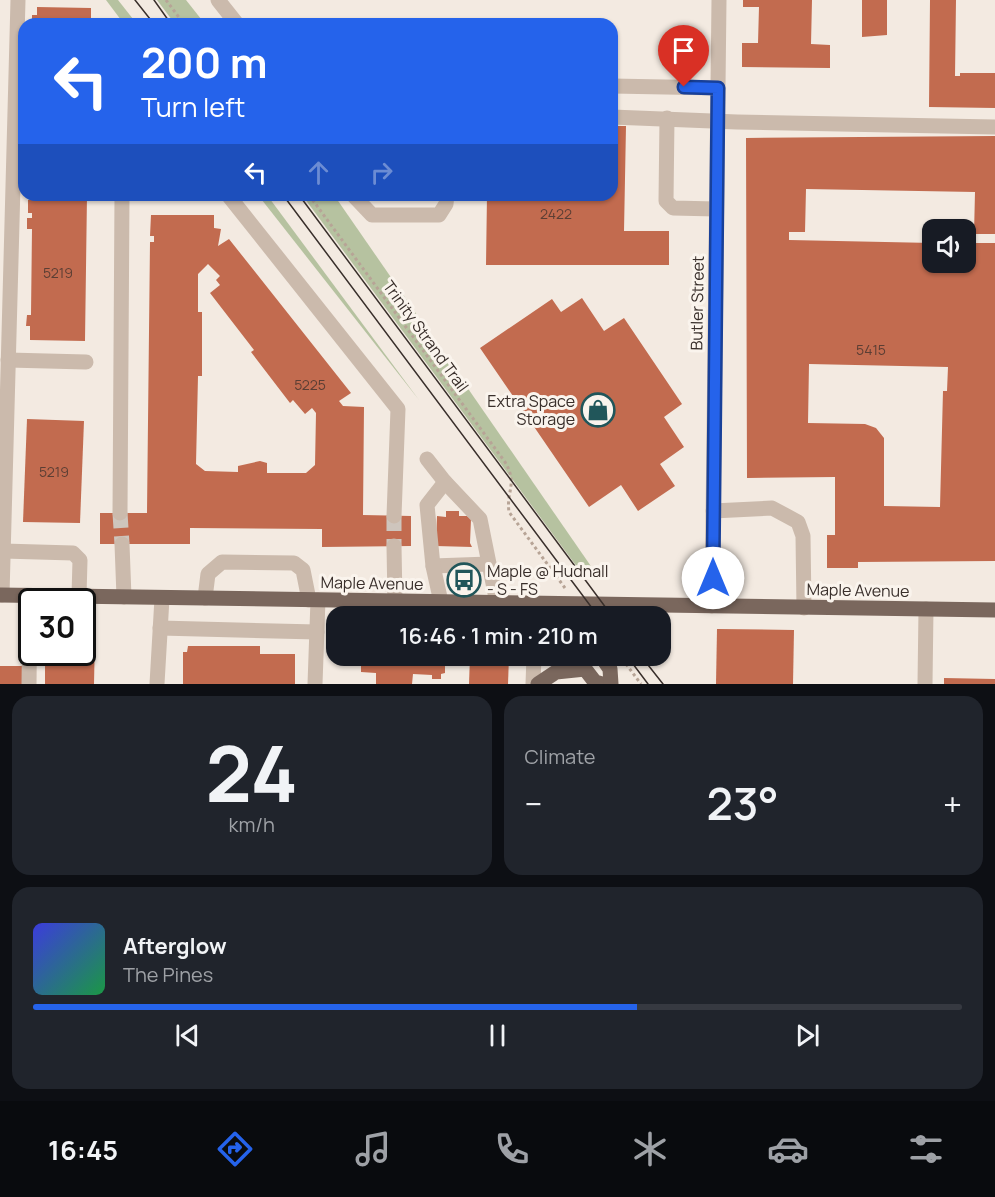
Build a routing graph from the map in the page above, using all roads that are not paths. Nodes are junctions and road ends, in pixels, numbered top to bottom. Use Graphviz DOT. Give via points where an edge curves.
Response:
graph roads {
  1 [pos="18,0"];
  2 [pos="218,0"];
  3 [pos="719,0"];
  4 [pos="232,18"];
  5 [pos="618,86"];
  6 [pos="718,88"];
  7 [pos="618,117"];
  8 [pos="667,118"];
  9 [pos="717,121"];
  10 [pos="995,127"];
  11 [pos="18,177"];
  12 [pos="122,201"];
  13 [pos="233,201"];
  14 [pos="359,201"];
  15 [pos="446,201"];
  16 [pos="716,209"];
  17 [pos="8,360"];
  18 [pos="86,363"];
  19 [pos="428,459"];
  20 [pos="445,482"];
  21 [pos="713,511"];
  22 [pos="120,513"];
  23 [pos="394,516"];
  24 [pos="122,544"];
  25 [pos="394,546"];
  26 [pos="3,551"];
  27 [pos="489,564"];
  28 [pos="433,567"];
  29 [pos="79,588"];
  30 [pos="1,595"];
  31 [pos="18,596"];
  32 [pos="96,596"];
  33 [pos="124,597"];
  34 [pos="162,598"];
  35 [pos="205,598"];
  36 [pos="314,600"];
  37 [pos="395,601"];
  38 [pos="441,602"];
  39 [pos="497,603"];
  40 [pos="628,605"];
  41 [pos="513,606"];
  42 [pos="616,606"];
  43 [pos="712,606"];
  44 [pos="804,608"];
  45 [pos="926,609"];
  46 [pos="995,610"];
  47 [pos="160,628"];
  48 [pos="317,632"];
  49 [pos="29,666"];
  50 [pos="534,666"];
  51 [pos="583,666"];
  52 [pos="608,666"];
  53 [pos="585,669"];
  54 [pos="29,684"];
  55 [pos="157,684"];
  56 [pos="315,684"];
  57 [pos="533,684"];
  58 [pos="538,684"];
  59 [pos="602,684"];
  60 [pos="611,684"];
  61 [pos="925,684"];
  1 -- 11 [label="street"];
  2 -- 4 [label="street"];
  3 -- 6 [label="street, Butler Street"];
  5 -- 6 [label="street"];
  6 -- 9 [label="street, Butler Street"];
  7 -- 8 [label="street"];
  8 -- 9 [label="street"];
  8 -- 16 [label="street" via="666,201 673,208"];
  9 -- 10 [label="street"];
  9 -- 16 [label="street, Butler Street"];
  11 -- 17 [label="street"];
  12 -- 22 [label="street"];
  13 -- 23 [label="street" via="398,409"];
  14 -- 15 [label="street" via="372,215 439,215"];
  16 -- 21 [label="street, Butler Street"];
  17 -- 18 [label="street"];
  17 -- 26 [label="street"];
  19 -- 20 [label="street"];
  20 -- 27 [label="street" via="480,519"];
  20 -- 28 [label="street" via="427,504"];
  21 -- 43 [label="street, Butler Street"];
  21 -- 44 [label="street" via="772,508 798,522 803,536"];
  24 -- 33 [label="street"];
  25 -- 37 [label="street"];
  26 -- 29 [label="street" via="74,553 80,560"];
  26 -- 30 [label="street"];
  27 -- 28 [label="street"];
  27 -- 39 [label="street"];
  28 -- 38 [label="street"];
  30 -- 31 [label="main road, Maple Avenue"];
  32 -- 33 [label="main road, Maple Avenue"];
  33 -- 34 [label="main road, Maple Avenue"];
  34 -- 35 [label="main road, Maple Avenue"];
  34 -- 47 [label="street"];
  35 -- 36 [label="main road, Maple Avenue"];
  35 -- 36 [label="street" via="208,574 222,562 294,563 303,570"];
  36 -- 37 [label="main road, Maple Avenue"];
  36 -- 48 [label="street"];
  37 -- 38 [label="main road, Maple Avenue"];
  38 -- 39 [label="main road, Maple Avenue"];
  39 -- 41 [label="main road, Maple Avenue"];
  40 -- 42 [label="main road, Maple Avenue"];
  40 -- 43 [label="main road, Maple Avenue"];
  43 -- 44 [label="main road, Maple Avenue"];
  44 -- 45 [label="main road, Maple Avenue"];
  45 -- 46 [label="main road, Maple Avenue"];
  45 -- 61 [label="street"];
  47 -- 48 [label="street"];
  47 -- 55 [label="street"];
  48 -- 56 [label="street"];
  49 -- 54 [label="street"];
  50 -- 57 [label="street"];
  51 -- 53 [label="main road"];
  52 -- 60 [label="main road"];
  53 -- 58 [label="main road" via="556,672"];
  53 -- 59 [label="main road" via="595,682"];
}
